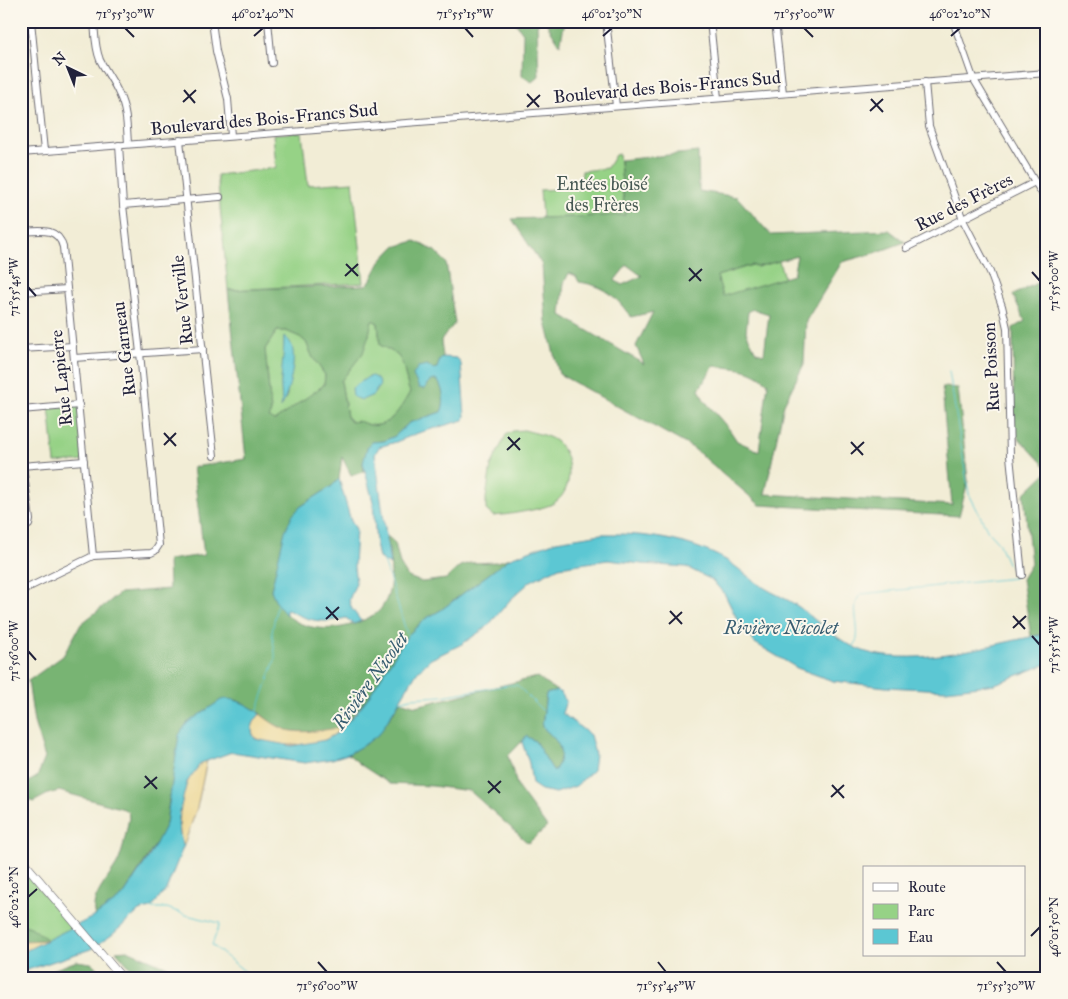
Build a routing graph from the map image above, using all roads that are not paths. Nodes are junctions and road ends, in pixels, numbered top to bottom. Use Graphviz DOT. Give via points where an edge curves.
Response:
graph roads {
  1 [pos="31,21"];
  2 [pos="94,21"];
  3 [pos="212,21"];
  4 [pos="268,21"];
  5 [pos="359,21"];
  6 [pos="390,21"];
  7 [pos="606,21"];
  8 [pos="710,21"];
  9 [pos="775,21"];
  10 [pos="952,21"];
  11 [pos="272,63"];
  12 [pos="1047,73"];
  13 [pos="973,78"];
  14 [pos="924,82"];
  15 [pos="783,93"];
  16 [pos="718,98"];
  17 [pos="616,106"];
  18 [pos="231,136"];
  19 [pos="180,140"];
  20 [pos="128,144"];
  21 [pos="119,145"];
  22 [pos="44,151"];
  23 [pos="21,153"];
  24 [pos="1035,182"];
  25 [pos="220,198"];
  26 [pos="187,200"];
  27 [pos="1047,202"];
  28 [pos="123,205"];
  29 [pos="963,220"];
  30 [pos="21,232"];
  31 [pos="906,248"];
  32 [pos="67,288"];
  33 [pos="21,292"];
  34 [pos="73,346"];
  35 [pos="21,349"];
  36 [pos="202,349"];
  37 [pos="140,353"];
  38 [pos="74,358"];
  39 [pos="78,405"];
  40 [pos="21,410"];
  41 [pos="214,456"];
  42 [pos="84,461"];
  43 [pos="22,466"];
  44 [pos="21,528"];
  45 [pos="93,556"];
  46 [pos="1022,575"];
  47 [pos="21,590"];
  48 [pos="21,859"];
  49 [pos="122,978"];
  1 -- 22 [label="street"];
  2 -- 20 [label="street" via="99,58 123,105"];
  3 -- 18 [label="street" via="228,99"];
  4 -- 11 [label="street"];
  5 -- 6 [label="street" via="372,26"];
  7 -- 17 [label="street"];
  8 -- 16 [label="street"];
  9 -- 15 [label="street"];
  10 -- 13 [label="street"];
  12 -- 13 [label="street, Boulevard des Bois-Francs Sud"];
  13 -- 14 [label="street, Boulevard des Bois-Francs Sud"];
  13 -- 24 [label="street"];
  14 -- 15 [label="street, Boulevard des Bois-Francs Sud"];
  14 -- 29 [label="street, Rue Poisson" via="929,126"];
  15 -- 16 [label="street, Boulevard des Bois-Francs Sud"];
  16 -- 17 [label="street, Boulevard des Bois-Francs Sud"];
  17 -- 18 [label="street, Boulevard des Bois-Francs Sud"];
  18 -- 19 [label="street, Boulevard des Bois-Francs Sud"];
  19 -- 20 [label="street, Boulevard des Bois-Francs Sud"];
  19 -- 26 [label="street, Rue Verville"];
  20 -- 21 [label="street, Boulevard des Bois-Francs Sud"];
  21 -- 22 [label="street, Boulevard des Bois-Francs Sud"];
  21 -- 28 [label="street, Rue Garneau"];
  22 -- 23 [label="street, Boulevard des Bois-Francs Sud"];
  24 -- 27 [label="street"];
  24 -- 29 [label="street, Rue des Frères"];
  25 -- 26 [label="street"];
  26 -- 28 [label="street"];
  26 -- 36 [label="street, Rue Verville"];
  28 -- 37 [label="street, Rue Garneau"];
  29 -- 31 [label="street, Rue des Frères"];
  29 -- 46 [label="street, Rue Poisson" via="990,272 1007,328 1010,456"];
  30 -- 32 [label="street, Rue Lapierre" via="42,230 57,234 63,247"];
  32 -- 33 [label="street"];
  32 -- 34 [label="street, Rue Lapierre"];
  34 -- 35 [label="street"];
  34 -- 38 [label="street, Rue Lapierre"];
  36 -- 37 [label="street"];
  36 -- 41 [label="street, Rue Verville"];
  37 -- 38 [label="street"];
  37 -- 45 [label="street, Rue Garneau" via="158,548 151,553"];
  38 -- 39 [label="street, Rue Lapierre"];
  39 -- 40 [label="street"];
  39 -- 42 [label="street, Rue Lapierre"];
  42 -- 43 [label="street"];
  42 -- 45 [label="street, Rue Lapierre"];
  43 -- 44 [label="street" via="30,520"];
  45 -- 47 [label="street"];
  48 -- 49 [label="main road"];
}
